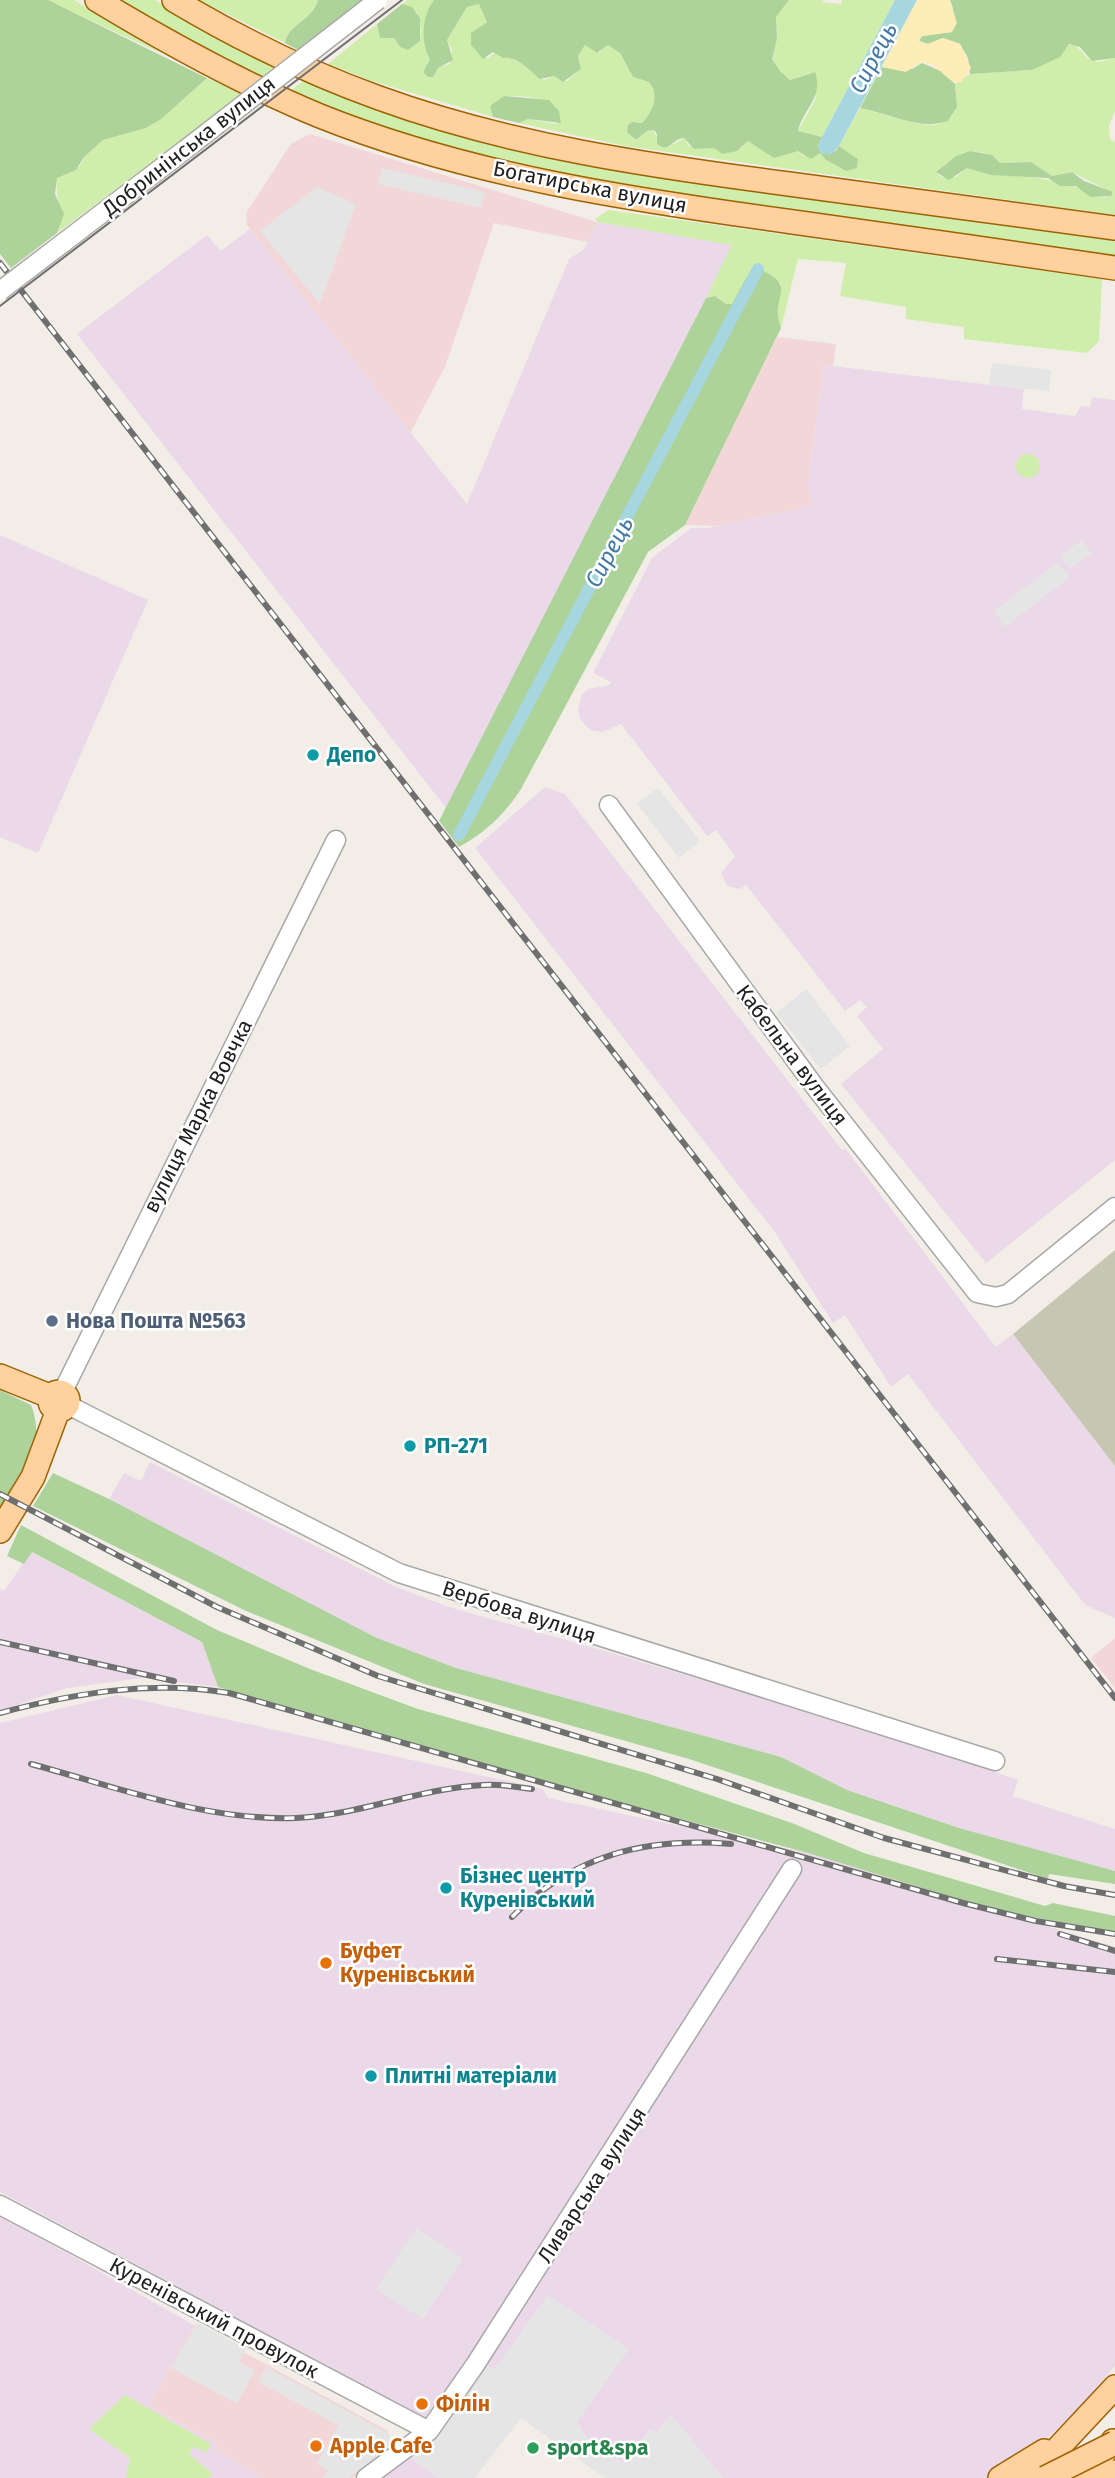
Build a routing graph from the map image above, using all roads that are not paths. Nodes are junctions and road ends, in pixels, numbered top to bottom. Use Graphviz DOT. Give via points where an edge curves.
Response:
graph roads {
  1 [pos="97,0"];
  2 [pos="174,0"];
  3 [pos="378,0"];
  4 [pos="1115,228"];
  5 [pos="1115,268"];
  6 [pos="0,291"];
  7 [pos="609,805"];
  8 [pos="336,840"];
  9 [pos="1115,1207"];
  10 [pos="0,1376"];
  11 [pos="60,1401"];
  12 [pos="0,1531"];
  13 [pos="995,1761"];
  14 [pos="792,1869"];
  15 [pos="0,2204"];
  16 [pos="1115,2389"];
  17 [pos="1084,2418"];
  18 [pos="429,2431"];
  19 [pos="1115,2441"];
  20 [pos="1107,2472"];
  21 [pos="366,2478"];
  22 [pos="1000,2478"];
  23 [pos="1030,2478"];
  24 [pos="1047,2478"];
  25 [pos="1079,2478"];
  1 -- 5 [label="main road, Богатирська вулиця" via="194,55 319,115 499,171 571,188 727,213"];
  2 -- 4 [label="main road, Богатирська вулиця" via="327,78 381,99 525,140 705,173"];
  3 -- 6 [label="street, Добринінська вулиця, bridge"];
  7 -- 9 [label="street, Кабельна вулиця" via="815,1087 977,1293 1008,1294"];
  8 -- 11 [label="street, вулиця Марка Вовчка"];
  10 -- 11 [label="main road, Вербова вулиця"];
  11 -- 12 [label="main road" via="33,1478"];
  11 -- 13 [label="street, Вербова вулиця" via="399,1573"];
  14 -- 18 [label="street, Ливарська вулиця"];
  15 -- 18 [label="street, Куренівський провулок"];
  16 -- 17 [label="main road"];
  16 -- 24 [label="main road"];
  17 -- 22 [label="main road" via="1036,2458"];
  17 -- 23 [label="main road"];
  18 -- 21 [label="street, Ливарська вулиця"];
  19 -- 20 [label="main road"];
  19 -- 24 [label="main road, bridge"];
  20 -- 25 [label="main road"];
}
